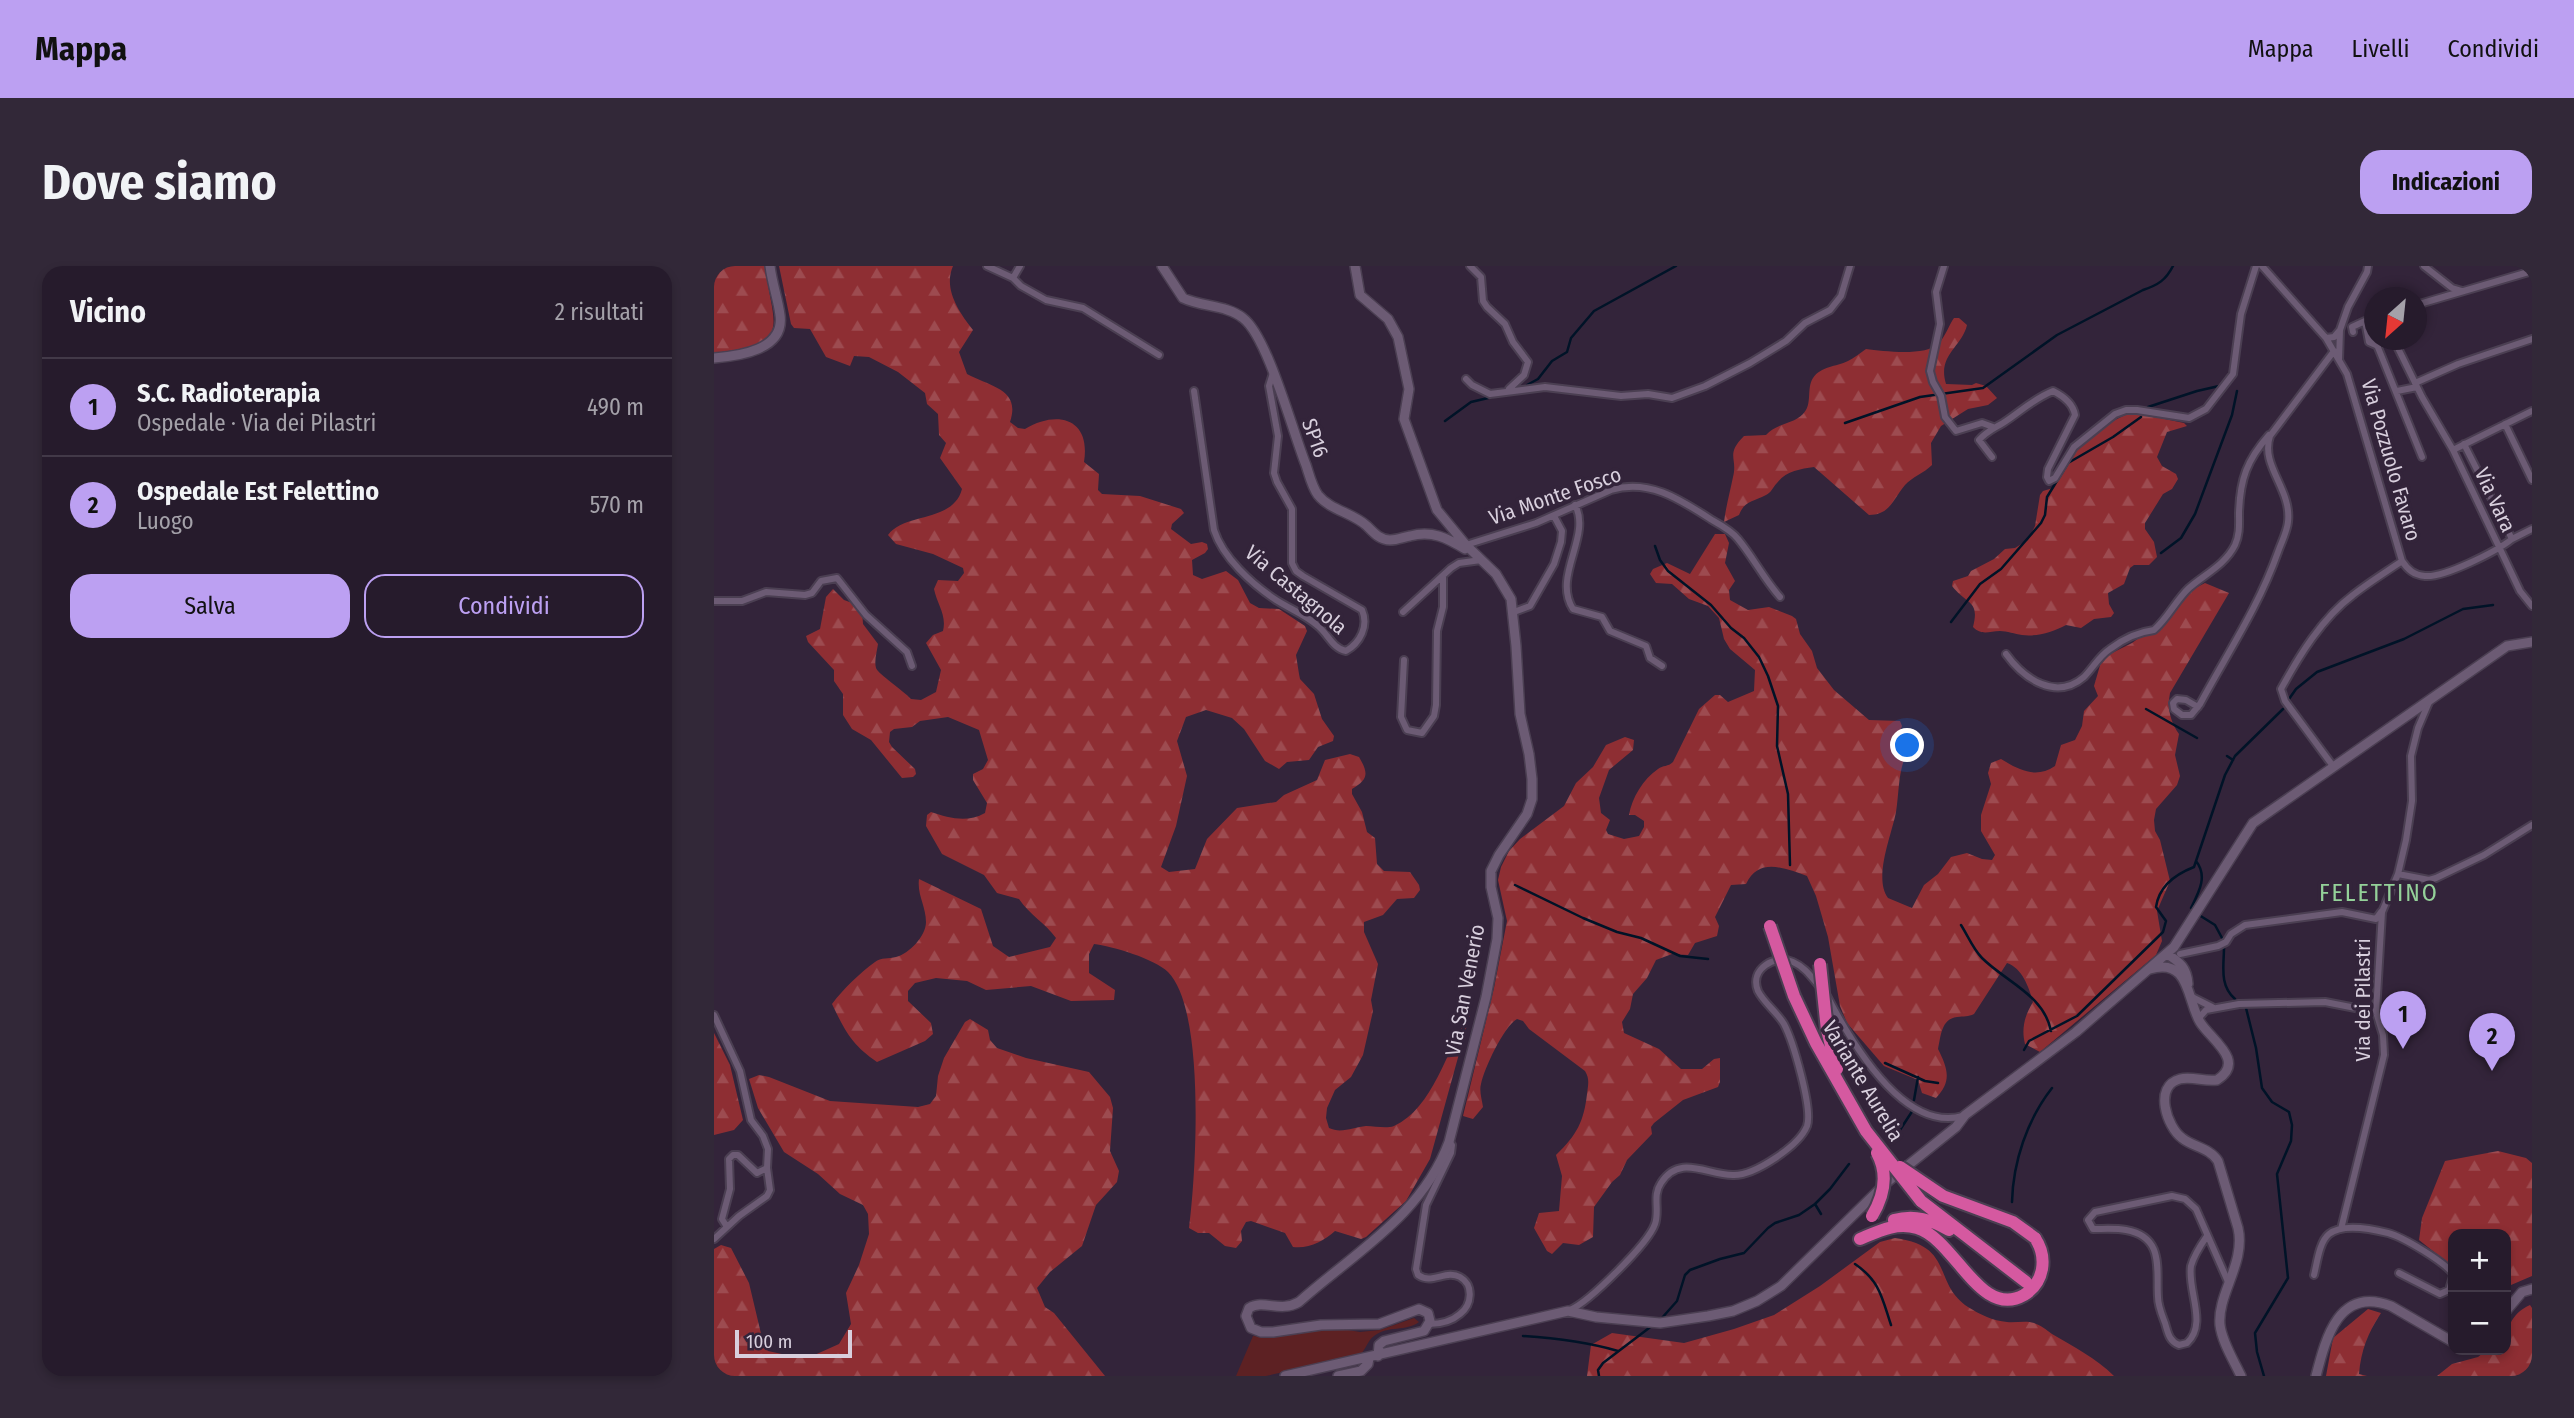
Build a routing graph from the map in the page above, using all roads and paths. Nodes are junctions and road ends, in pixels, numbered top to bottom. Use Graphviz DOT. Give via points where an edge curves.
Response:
graph roads {
  1 [pos="770,266"];
  2 [pos="987,266"];
  3 [pos="1020,266"];
  4 [pos="1162,266"];
  5 [pos="1355,266"];
  6 [pos="1470,266"];
  7 [pos="1850,266"];
  8 [pos="1944,266"];
  9 [pos="2256,266"];
  10 [pos="2262,266"];
  11 [pos="2368,266"];
  12 [pos="2424,266"];
  13 [pos="2532,271"];
  14 [pos="1013,278"];
  15 [pos="2464,292"];
  16 [pos="2427,302"];
  17 [pos="2364,321"];
  18 [pos="2340,330"];
  19 [pos="2353,332"];
  20 [pos="2326,338"];
  21 [pos="2532,339"];
  22 [pos="2379,350"];
  23 [pos="2399,350"];
  24 [pos="2334,351"];
  25 [pos="1159,355"];
  26 [pos="714,358"];
  27 [pos="2339,360"];
  28 [pos="1273,373"];
  29 [pos="1466,379"];
  30 [pos="2416,385"];
  31 [pos="1507,390"];
  32 [pos="1194,391"];
  33 [pos="2397,391"];
  34 [pos="2532,411"];
  35 [pos="2505,424"];
  36 [pos="1993,427"];
  37 [pos="2274,428"];
  38 [pos="2464,444"];
  39 [pos="2453,450"];
  40 [pos="1992,457"];
  41 [pos="2422,457"];
  42 [pos="2532,480"];
  43 [pos="1575,505"];
  44 [pos="1554,516"];
  45 [pos="2532,529"];
  46 [pos="2512,538"];
  47 [pos="1466,545"];
  48 [pos="2499,550"];
  49 [pos="1481,560"];
  50 [pos="2402,561"];
  51 [pos="1443,577"];
  52 [pos="1780,597"];
  53 [pos="714,601"];
  54 [pos="2532,606"];
  55 [pos="1403,612"];
  56 [pos="1514,612"];
  57 [pos="2532,644"];
  58 [pos="2006,654"];
  59 [pos="1404,660"];
  60 [pos="912,666"];
  61 [pos="1662,666"];
  62 [pos="2430,700"];
  63 [pos="2198,707"];
  64 [pos="2333,766"];
  65 [pos="2532,825"];
  66 [pos="2398,874"];
  67 [pos="2382,912"];
  68 [pos="1770,926"];
  69 [pos="2178,941"];
  70 [pos="2165,955"];
  71 [pos="1820,959"];
  72 [pos="2181,959"];
  73 [pos="2172,969"];
  74 [pos="2149,970"];
  75 [pos="2188,984"];
  76 [pos="2192,997"];
  77 [pos="2214,1008"];
  78 [pos="2376,1012"];
  79 [pos="714,1015"];
  80 [pos="2198,1019"];
  81 [pos="1848,1099"];
  82 [pos="1965,1115"];
  83 [pos="1866,1131"];
  84 [pos="1449,1142"];
  85 [pos="767,1168"];
  86 [pos="727,1227"];
  87 [pos="2342,1229"];
  88 [pos="2207,1236"];
  89 [pos="714,1239"];
  90 [pos="1860,1239"];
  91 [pos="1975,1242"];
  92 [pos="2448,1268"];
  93 [pos="2399,1273"];
  94 [pos="2314,1275"];
  95 [pos="2026,1282"];
  96 [pos="2230,1284"];
  97 [pos="2532,1289"];
  98 [pos="2448,1290"];
  99 [pos="2511,1305"];
  100 [pos="1569,1311"];
  101 [pos="1429,1324"];
  102 [pos="2448,1339"];
  103 [pos="1373,1357"];
  104 [pos="1285,1376"];
  105 [pos="1338,1376"];
  106 [pos="2241,1376"];
  107 [pos="2316,1376"];
  1 -- 26 [label="street" via="780,317 775,339 750,352"];
  2 -- 14 [label="street"];
  3 -- 14 [label="street"];
  4 -- 28 [label="street, SP16 / SP16" via="1183,298 1243,317 1254,329"];
  5 -- 47 [label="street, Via San Venerio" via="1360,295 1388,319 1398,337 1409,389 1404,419 1437,510"];
  6 -- 31 [label="street" via="1481,277 1486,307 1505,324 1528,362 1524,375"];
  7 -- 31 [label="street" via="1830,310 1750,363 1672,398 1545,387"];
  8 -- 36 [label="street" via="1936,292 1940,324 1930,371 1933,382 1944,417 1956,431 1982,423"];
  9 -- 36 [label="street" via="2241,314 2233,374 2197,415 2189,418 2126,410 2115,414 2074,447 2051,481 2048,469 2075,415 2061,395 2053,391 2029,402"];
  10 -- 20 [label="street, Via Pozzuolo Favaro"];
  11 -- 18 [label="street"];
  12 -- 15 [label="street"];
  13 -- 15 [label="street"];
  14 -- 25 [label="street" via="1046,300 1083,308"];
  15 -- 16 [label="street"];
  17 -- 19 [label="street" via="2352,327"];
  18 -- 20 [label="street"];
  18 -- 27 [label="street"];
  20 -- 24 [label="street, Via Pozzuolo Favaro"];
  21 -- 30 [label="street" via="2458,364"];
  22 -- 33 [label="street, Via Pozzuolo Favaro"];
  23 -- 30 [label="street, Via Vara"];
  24 -- 27 [label="street, Via Pozzuolo Favaro"];
  24 -- 37 [label="street"];
  27 -- 50 [label="street, Via Pozzuolo Favaro" via="2374,458"];
  28 -- 32 [label="street, Via Castagnola" via="1269,386 1278,436 1274,473 1294,515 1292,563 1303,576 1362,610 1366,618 1362,632 1346,651 1336,647 1317,625 1274,598 1219,544"];
  28 -- 49 [label="street, SP16 / SP16" via="1315,488 1326,501 1383,539 1432,533"];
  29 -- 31 [label="street" via="1490,394"];
  30 -- 33 [label="street"];
  30 -- 39 [label="street, Via Vara"];
  33 -- 41 [label="street, Via Pozzuolo Favaro"];
  34 -- 35 [label="street"];
  35 -- 38 [label="street"];
  35 -- 42 [label="street, Via Vara"];
  36 -- 40 [label="street" via="1979,440"];
  37 -- 58 [label="street" via="2247,463 2240,528 2228,557 2187,589 2154,630 2139,632 2108,650 2076,683 2060,687 2048,688"];
  37 -- 63 [label="street" via="2268,457 2284,489 2288,523 2267,584"];
  38 -- 39 [label="street"];
  38 -- 46 [label="street, Via Vara"];
  39 -- 48 [label="street, Via Vara"];
  43 -- 44 [label="street, Via Monte Fosco"];
  43 -- 52 [label="street, Via Monte Fosco" via="1622,486 1648,487 1672,496 1736,536"];
  43 -- 61 [label="street" via="1581,518 1568,576 1570,606 1602,617 1610,631 1646,646 1650,658"];
  44 -- 47 [label="street, Via Monte Fosco"];
  44 -- 56 [label="street" via="1562,531 1554,564 1530,606"];
  45 -- 46 [label="street, Via Vara"];
  46 -- 48 [label="street, Via Vara"];
  47 -- 49 [label="street, Via San Venerio"];
  48 -- 50 [label="street" via="2435,576 2417,575"];
  48 -- 54 [label="street" via="2522,596"];
  49 -- 51 [label="street" via="1459,563"];
  49 -- 56 [label="street, Via San Venerio" via="1503,584"];
  50 -- 64 [label="street, Via Pozzuolo Favaro" via="2334,613 2303,651 2281,690"];
  51 -- 55 [label="street"];
  51 -- 59 [label="street" via="1436,705 1422,733 1407,730 1401,717"];
  53 -- 60 [label="street" via="742,601 766,593 805,595 821,581 837,578 866,615 907,652"];
  56 -- 84 [label="street, Via San Venerio" via="1520,714 1532,799 1491,871 1497,939"];
  57 -- 62 [label="street" via="2507,646"];
  62 -- 64 [label="street"];
  62 -- 66 [label="street, Via dei Pilastri" via="2412,756 2412,800"];
  64 -- 69 [label="street" via="2253,823"];
  65 -- 66 [label="street" via="2436,878"];
  66 -- 67 [label="street, Via dei Pilastri"];
  67 -- 72 [label="street" via="2376,919 2342,912 2245,925 2226,942"];
  67 -- 78 [label="street, Via dei Pilastri"];
  68 -- 81 [label="highway, Variante Aurelia, bridge" via="1802,1013"];
  69 -- 70 [label="street"];
  69 -- 72 [label="street"];
  70 -- 72 [label="street"];
  70 -- 73 [label="street"];
  70 -- 74 [label="street"];
  71 -- 81 [label="highway, bridge" via="1826,1030"];
  72 -- 75 [label="street"];
  73 -- 74 [label="street"];
  73 -- 75 [label="street"];
  74 -- 82 [label="street" via="2076,1032"];
  75 -- 76 [label="street"];
  76 -- 77 [label="street"];
  76 -- 80 [label="street"];
  77 -- 78 [label="street" via="2325,1002"];
  77 -- 80 [label="street"];
  78 -- 87 [label="street, Via dei Pilastri" via="2384,1055"];
  79 -- 85 [label="street" via="740,1071 751,1120 764,1136"];
  80 -- 96 [label="street" via="2226,1052 2227,1070 2211,1081 2175,1081 2165,1094 2165,1108 2180,1137 2218,1161 2240,1238"];
  81 -- 83 [label="highway, Variante Aurelia, bridge"];
  82 -- 100 [label="street, bridge" via="1770,1294 1732,1311 1660,1323"];
  82 -- 100 [label="street" via="1933,1117 1890,1089 1804,969 1785,959 1773,960 1756,980 1793,1043 1808,1102 1809,1120 1803,1134 1781,1154 1743,1174 1694,1166 1673,1170 1657,1191 1657,1217 1646,1239 1588,1299"];
  83 -- 90 [label="highway, bridge" via="1884,1170 1883,1192"];
  83 -- 90 [label="highway, bridge" via="1928,1188 2013,1222 2035,1238 2043,1261 2039,1279 2024,1295 2007,1299 1984,1292 1940,1241 1921,1229 1894,1226"];
  83 -- 91 [label="highway, Variante Aurelia, bridge" via="1921,1201"];
  84 -- 101 [label="street" via="1451,1153 1426,1205 1416,1269 1427,1279 1460,1277 1470,1296 1459,1315"];
  84 -- 101 [label="street, Via San Venerio" via="1413,1203 1392,1226 1299,1302 1282,1308 1257,1304 1246,1316 1251,1328 1261,1332 1378,1324 1419,1309 1428,1313"];
  85 -- 86 [label="street" via="767,1196"];
  85 -- 86 [label="street" via="757,1173 738,1155 729,1159 730,1189 722,1219"];
  86 -- 89 [label="street"];
  87 -- 92 [label="street" via="2389,1233"];
  87 -- 94 [label="street" via="2325,1240"];
  88 -- 88 [label="street" via="2196,1209 2179,1196 2095,1212 2088,1220 2094,1229 2126,1230 2148,1242 2159,1265 2160,1309 2170,1338 2179,1345 2194,1334 2191,1266"];
  88 -- 96 [label="street"];
  90 -- 91 [label="highway" via="1885,1223 1915,1217 1932,1220"];
  91 -- 95 [label="highway, Variante Aurelia"];
  93 -- 98 [label="street" via="2440,1294"];
  96 -- 106 [label="street" via="2220,1323"];
  97 -- 99 [label="street" via="2522,1292"];
  100 -- 103 [label="street"];
  101 -- 103 [label="street" via="1424,1331 1384,1341"];
  102 -- 107 [label="street" via="2391,1306 2370,1301 2344,1310 2332,1327"];
  103 -- 104 [label="street"];
  103 -- 105 [label="street" via="1361,1371"];
}
